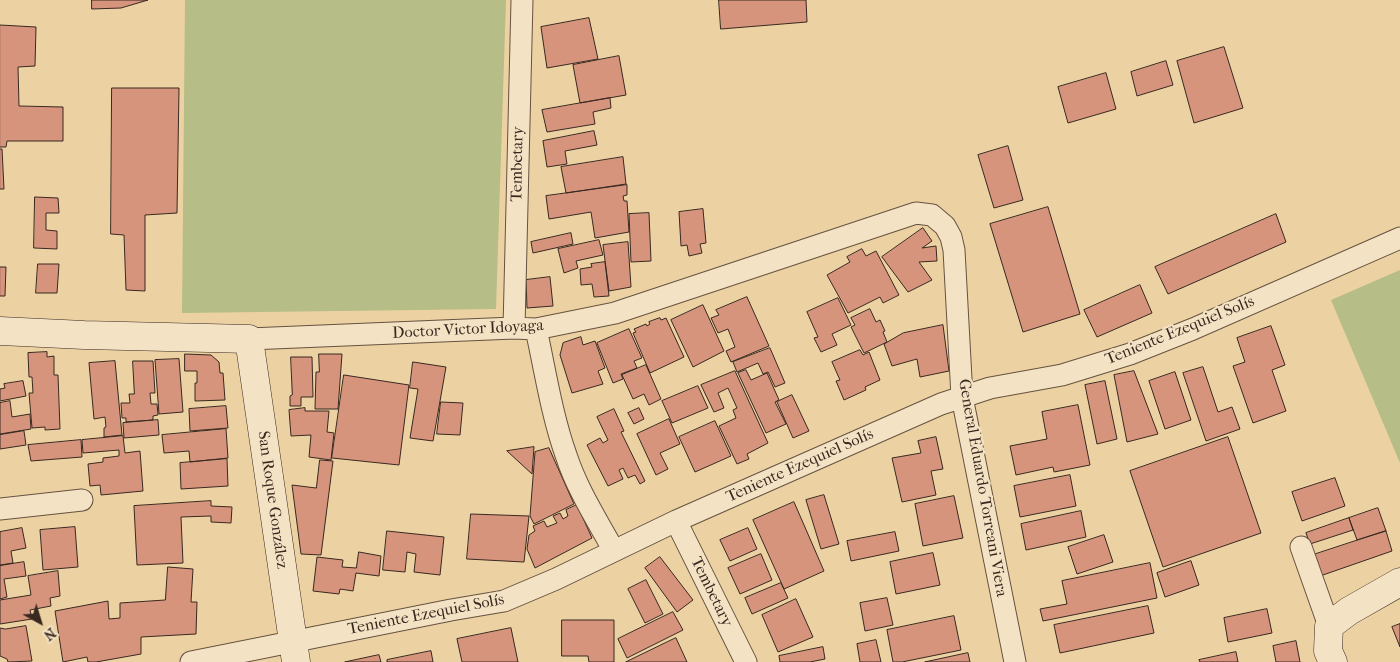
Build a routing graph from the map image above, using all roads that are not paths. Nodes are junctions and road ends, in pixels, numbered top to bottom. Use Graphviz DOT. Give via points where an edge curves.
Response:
graph roads {
  1 [pos="522,0"];
  2 [pos="945,226"];
  3 [pos="1400,238"];
  4 [pos="514,328"];
  5 [pos="536,329"];
  6 [pos="0,331"];
  7 [pos="249,339"];
  8 [pos="962,397"];
  9 [pos="82,500"];
  10 [pos="0,509"];
  11 [pos="676,521"];
  12 [pos="1301,547"];
  13 [pos="614,550"];
  14 [pos="1400,582"];
  15 [pos="1329,626"];
  16 [pos="294,652"];
  17 [pos="191,662"];
  18 [pos="746,662"];
  19 [pos="1015,662"];
  20 [pos="1333,662"];
  1 -- 4 [label="street, Tembetary"];
  2 -- 5 [label="street, Doctor Victor Idoyaga" via="932,215 916,214 615,314"];
  2 -- 8 [label="street, General Eduardo Torreani Viera" via="954,250"];
  3 -- 8 [label="street, Teniente Ezequiel Solís" via="1130,354 1062,376 990,388"];
  4 -- 5 [label="street, Doctor Victor Idoyaga"];
  4 -- 7 [label="street, Doctor Victor Idoyaga"];
  5 -- 13 [label="street" via="566,455"];
  6 -- 7 [label="street, Doctor Victor Idoyaga"];
  7 -- 16 [label="street, San Roque González"];
  8 -- 11 [label="street, Teniente Ezequiel Solís"];
  8 -- 19 [label="street, General Eduardo Torreani Viera"];
  9 -- 10 [label="street"];
  11 -- 13 [label="street, Teniente Ezequiel Solís"];
  11 -- 18 [label="street, Tembetary"];
  12 -- 15 [label="street"];
  13 -- 16 [label="street, Teniente Ezequiel Solís" via="504,602 451,610"];
  14 -- 15 [label="street" via="1348,611"];
  15 -- 20 [label="street" via="1328,650"];
  16 -- 17 [label="street, Teniente Ezequiel Solís"];
}
